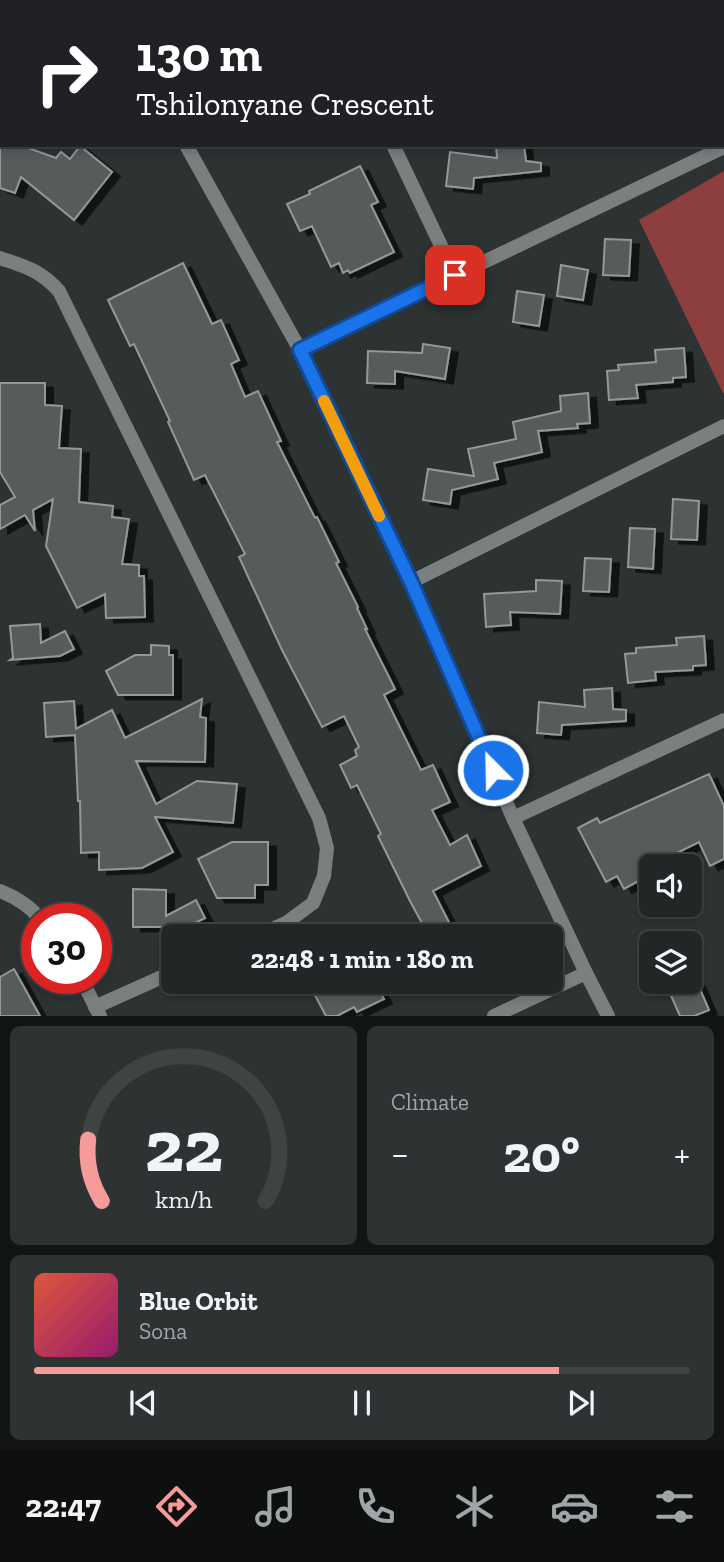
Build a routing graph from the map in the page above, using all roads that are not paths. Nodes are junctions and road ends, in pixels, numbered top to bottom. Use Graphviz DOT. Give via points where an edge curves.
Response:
graph roads {
  1 [pos="187,147"];
  2 [pos="394,147"];
  3 [pos="724,148"];
  4 [pos="0,258"];
  5 [pos="455,275"];
  6 [pos="300,350"];
  7 [pos="724,426"];
  8 [pos="411,582"];
  9 [pos="724,720"];
  10 [pos="513,817"];
  11 [pos="0,891"];
  12 [pos="21,903"];
  13 [pos="284,924"];
  14 [pos="586,973"];
  15 [pos="161,978"];
  16 [pos="90,994"];
  17 [pos="98,1011"];
  18 [pos="494,1016"];
  19 [pos="608,1016"];
  1 -- 6 [label="street"];
  2 -- 5 [label="street"];
  3 -- 5 [label="street"];
  4 -- 13 [label="street" via="32,269 59,291 319,818 327,848 324,876 313,903"];
  5 -- 6 [label="street"];
  6 -- 8 [label="street"];
  7 -- 8 [label="street"];
  8 -- 10 [label="street"];
  9 -- 10 [label="street"];
  10 -- 14 [label="street"];
  11 -- 12 [label="street"];
  14 -- 18 [label="street"];
  14 -- 19 [label="street"];
  15 -- 17 [label="street"];
  16 -- 17 [label="street"];
}
